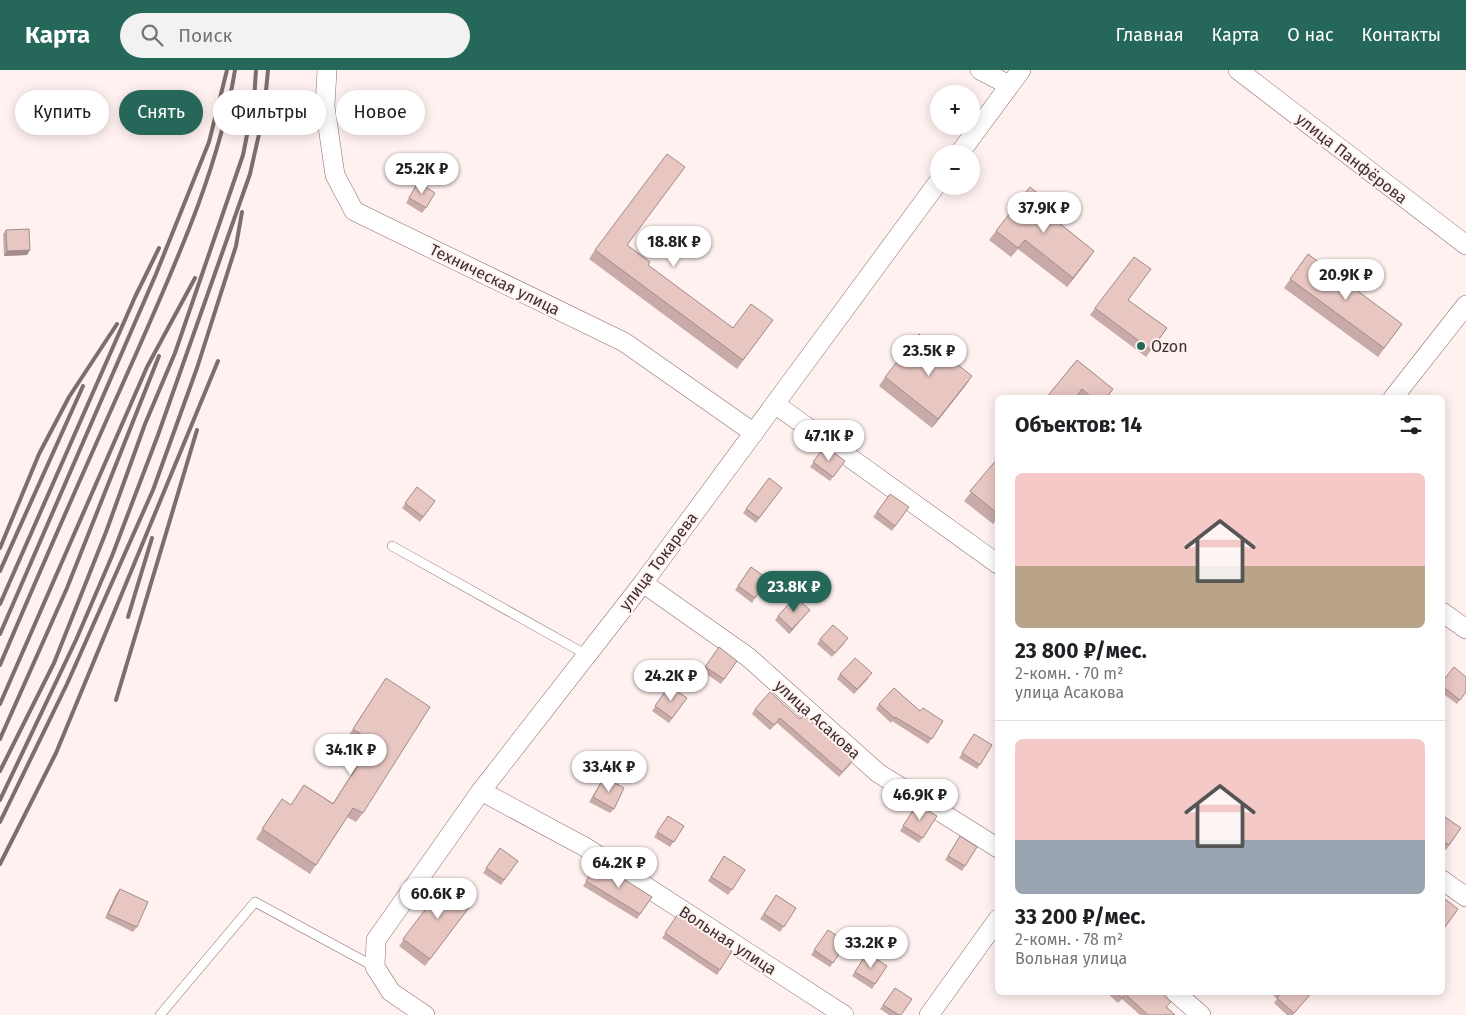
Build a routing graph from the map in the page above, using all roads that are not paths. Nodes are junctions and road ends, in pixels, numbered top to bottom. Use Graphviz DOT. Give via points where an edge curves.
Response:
graph roads {
  1 [pos="327,70"];
  2 [pos="980,70"];
  3 [pos="1021,70"];
  4 [pos="1238,70"];
  5 [pos="1010,85"];
  6 [pos="966,145"];
  7 [pos="930,193"];
  8 [pos="1466,245"];
  9 [pos="1466,305"];
  10 [pos="1395,395"];
  11 [pos="776,404"];
  12 [pos="754,433"];
  13 [pos="392,546"];
  14 [pos="995,562"];
  15 [pos="642,583"];
  16 [pos="1445,614"];
  17 [pos="1466,629"];
  18 [pos="586,655"];
  19 [pos="481,791"];
  20 [pos="995,846"];
  21 [pos="1445,882"];
  22 [pos="1466,897"];
  23 [pos="995,922"];
  24 [pos="375,967"];
  25 [pos="1177,995"];
  26 [pos="160,1015"];
  27 [pos="425,1015"];
  28 [pos="844,1015"];
  29 [pos="929,1015"];
  30 [pos="1200,1015"];
  1 -- 12 [label="street, Техническая улица" via="325,106 336,175 354,211 624,342"];
  2 -- 5 [label="street"];
  3 -- 5 [label="street"];
  4 -- 8 [label="street, улица Панфёрова"];
  5 -- 6 [label="street"];
  7 -- 11 [label="street, улица Токарева"];
  9 -- 10 [label="street"];
  11 -- 12 [label="street, улица Токарева"];
  11 -- 14 [label="street"];
  12 -- 15 [label="street, улица Токарева"];
  13 -- 18 [label="lane"];
  15 -- 18 [label="street, улица Токарева"];
  15 -- 20 [label="street, улица Асакова" via="748,657 878,773"];
  16 -- 17 [label="street"];
  18 -- 19 [label="street, улица Токарева"];
  19 -- 24 [label="street, улица Токарева" via="376,940"];
  19 -- 28 [label="street, Вольная улица" via="585,847"];
  21 -- 22 [label="street"];
  23 -- 29 [label="street"];
  24 -- 26 [label="lane" via="255,902"];
  24 -- 27 [label="street" via="391,992"];
  25 -- 30 [label="street"];
}
